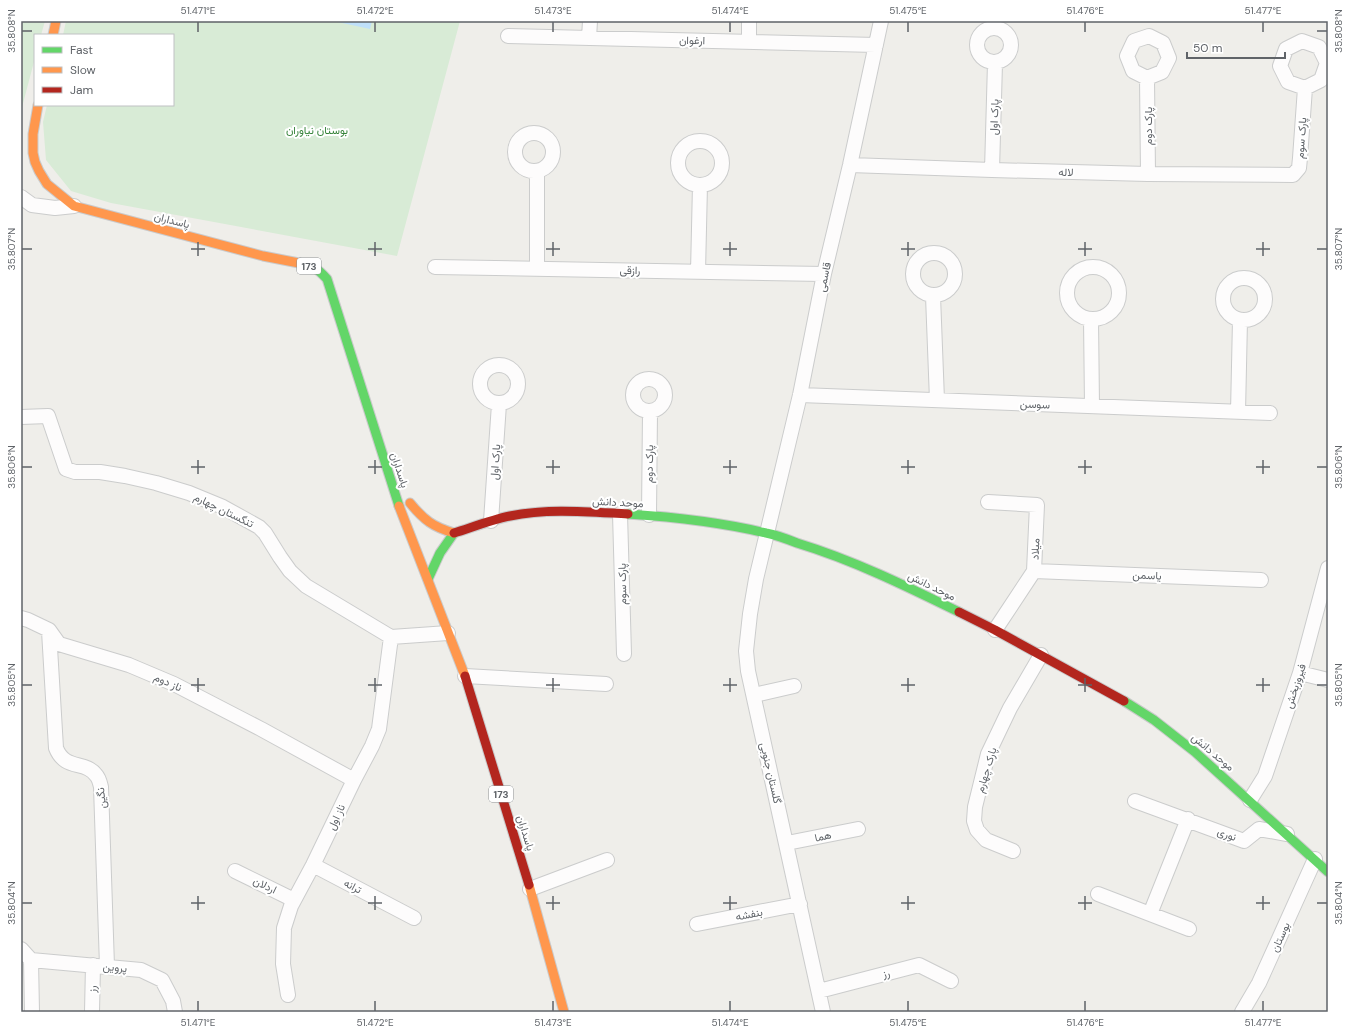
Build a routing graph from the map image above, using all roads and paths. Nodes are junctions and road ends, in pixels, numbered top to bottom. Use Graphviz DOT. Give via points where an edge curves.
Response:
graph roads {
  1 [pos="56,21"];
  2 [pos="590,21"];
  3 [pos="749,21"];
  4 [pos="881,21"];
  5 [pos="53,34"];
  6 [pos="508,36"];
  7 [pos="589,38"];
  8 [pos="749,42"];
  9 [pos="876,44"];
  10 [pos="995,63"];
  11 [pos="1147,78"];
  12 [pos="1305,88"];
  13 [pos="38,106"];
  14 [pos="34,125"];
  15 [pos="21,145"];
  16 [pos="46,164"];
  17 [pos="850,165"];
  18 [pos="992,170"];
  19 [pos="537,171"];
  20 [pos="1148,174"];
  21 [pos="1282,176"];
  22 [pos="700,185"];
  23 [pos="21,197"];
  24 [pos="74,206"];
  25 [pos="435,267"];
  26 [pos="538,268"];
  27 [pos="698,272"];
  28 [pos="824,274"];
  29 [pos="934,296"];
  30 [pos="1091,319"];
  31 [pos="1240,320"];
  32 [pos="800,395"];
  33 [pos="937,400"];
  34 [pos="499,404"];
  35 [pos="1092,406"];
  36 [pos="650,412"];
  37 [pos="1238,412"];
  38 [pos="1270,413"];
  39 [pos="21,417"];
  40 [pos="409,500"];
  41 [pos="988,502"];
  42 [pos="620,514"];
  43 [pos="649,515"];
  44 [pos="491,521"];
  45 [pos="454,533"];
  46 [pos="767,534"];
  47 [pos="1328,568"];
  48 [pos="1034,570"];
  49 [pos="428,580"];
  50 [pos="1261,580"];
  51 [pos="21,618"];
  52 [pos="49,630"];
  53 [pos="995,630"];
  54 [pos="448,633"];
  55 [pos="391,637"];
  56 [pos="624,654"];
  57 [pos="1041,655"];
  58 [pos="1300,673"];
  59 [pos="465,676"];
  60 [pos="1328,680"];
  61 [pos="606,684"];
  62 [pos="794,686"];
  63 [pos="754,695"];
  64 [pos="354,780"];
  65 [pos="1250,800"];
  66 [pos="1135,801"];
  67 [pos="1188,819"];
  68 [pos="858,829"];
  69 [pos="1287,834"];
  70 [pos="787,843"];
  71 [pos="1013,851"];
  72 [pos="1316,859"];
  73 [pos="607,860"];
  74 [pos="313,865"];
  75 [pos="235,871"];
  76 [pos="1328,872"];
  77 [pos="530,889"];
  78 [pos="1098,894"];
  79 [pos="294,900"];
  80 [pos="800,904"];
  81 [pos="1150,914"];
  82 [pos="414,918"];
  83 [pos="697,924"];
  84 [pos="1190,929"];
  85 [pos="21,949"];
  86 [pos="31,960"];
  87 [pos="100,966"];
  88 [pos="950,981"];
  89 [pos="819,991"];
  90 [pos="288,996"];
  91 [pos="32,1012"];
  92 [pos="92,1012"];
  93 [pos="175,1012"];
  94 [pos="564,1012"];
  95 [pos="823,1012"];
  96 [pos="1242,1012"];
  1 -- 5 [label="main road"];
  2 -- 7 [label="street"];
  3 -- 8 [label="street"];
  4 -- 9 [label="street, قاسمی"];
  6 -- 7 [label="street, ارغوان"];
  7 -- 8 [label="street, ارغوان"];
  8 -- 9 [label="street, ارغوان"];
  9 -- 17 [label="street, قاسمی"];
  10 -- 18 [label="street, پارک اول"];
  11 -- 20 [label="street, پارک دوم"];
  12 -- 21 [label="street, پارک سوم" via="1299,168 1294,175"];
  13 -- 14 [label="main road, پاسداران / 173"];
  14 -- 15 [label="street"];
  14 -- 16 [label="main road, پاسداران / 173" via="39,152"];
  14 -- 24 [label="main road, پاسداران / 173" via="32,149 35,161 44,179"];
  17 -- 18 [label="street, لاله"];
  17 -- 28 [label="street, قاسمی"];
  18 -- 20 [label="street, لاله"];
  19 -- 26 [label="street"];
  20 -- 21 [label="street, لاله"];
  22 -- 27 [label="street"];
  23 -- 24 [label="street" via="32,205 55,208"];
  24 -- 49 [label="main road, پاسداران / 173" via="318,269 327,279 402,517"];
  25 -- 26 [label="street, رازقی"];
  26 -- 27 [label="street, رازقی"];
  27 -- 28 [label="street, رازقی"];
  28 -- 32 [label="street, قاسمی"];
  29 -- 33 [label="street"];
  30 -- 35 [label="street"];
  31 -- 37 [label="street"];
  32 -- 33 [label="street, سوسن"];
  32 -- 46 [label="street, قاسمی"];
  33 -- 35 [label="street, سوسن"];
  34 -- 44 [label="street, پارک اول"];
  35 -- 37 [label="street, سوسن"];
  36 -- 43 [label="street, پارک دوم"];
  37 -- 38 [label="street, سوسن"];
  39 -- 55 [label="street, تنگستان چهارم" via="48,416 66,469 125,476 189,493 223,507 259,527 290,571 306,586"];
  40 -- 45 [label="main road" via="423,519 439,529"];
  41 -- 48 [label="street, میلاد" via="1037,505"];
  42 -- 43 [label="main road, موحد دانش"];
  42 -- 44 [label="main road, موحد دانش" via="534,513"];
  42 -- 56 [label="street, پارک سوم"];
  43 -- 46 [label="main road, موحد دانش" via="698,520"];
  44 -- 45 [label="main road, موحد دانش"];
  45 -- 49 [label="main road" via="440,553"];
  46 -- 53 [label="main road, موحد دانش" via="824,551 901,584"];
  46 -- 63 [label="street, گلستان جنوبی" via="756,579 746,650"];
  47 -- 58 [label="street, فیروزبخش"];
  48 -- 50 [label="street, یاسمن"];
  48 -- 53 [label="street, میلاد"];
  49 -- 54 [label="main road, پاسداران / 173"];
  51 -- 52 [label="street, ناز دوم"];
  52 -- 64 [label="street, ناز دوم" via="59,644 129,665 174,684"];
  52 -- 87 [label="street, نگین" via="56,748 59,756 68,763 91,770 97,776 101,787"];
  53 -- 57 [label="main road, موحد دانش"];
  54 -- 55 [label="street"];
  54 -- 59 [label="main road, پاسداران / 173"];
  55 -- 64 [label="street, ناز اول" via="379,729"];
  57 -- 65 [label="main road, موحد دانش" via="1154,720 1196,752"];
  57 -- 71 [label="street, پارک چهارم" via="1010,708 988,754 975,806 974,821 977,830 986,840"];
  58 -- 60 [label="street"];
  58 -- 65 [label="street, فیروزبخش" via="1264,776"];
  59 -- 61 [label="street"];
  59 -- 77 [label="main road, پاسداران / 173"];
  62 -- 63 [label="street"];
  63 -- 70 [label="street, گلستان جنوبی"];
  64 -- 74 [label="street, ناز اول"];
  65 -- 69 [label="main road, موحد دانش"];
  66 -- 67 [label="street, نوری"];
  67 -- 69 [label="street, نوری" via="1244,841 1258,829"];
  67 -- 81 [label="street"];
  68 -- 70 [label="street, هما"];
  69 -- 72 [label="main road, موحد دانش"];
  70 -- 80 [label="street, گلستان جنوبی"];
  72 -- 76 [label="main road, موحد دانش"];
  72 -- 96 [label="street, بوستان" via="1259,983"];
  73 -- 77 [label="street"];
  74 -- 79 [label="street, ناز اول"];
  74 -- 82 [label="street, ترانه"];
  75 -- 79 [label="street, اردلان"];
  77 -- 94 [label="main road, پاسداران / 173"];
  78 -- 81 [label="street"];
  79 -- 90 [label="street, ناز اول" via="284,928 283,964"];
  80 -- 83 [label="street, بنفشه"];
  80 -- 89 [label="street, گلستان جنوبی"];
  81 -- 84 [label="street"];
  85 -- 86 [label="street"];
  86 -- 87 [label="street, پروین"];
  86 -- 91 [label="street"];
  87 -- 92 [label="street, رز"];
  87 -- 93 [label="street, پروین" via="141,970 162,980 173,1001"];
  88 -- 89 [label="street, رز" via="919,964"];
  89 -- 95 [label="street, گلستان جنوبی"];
}
